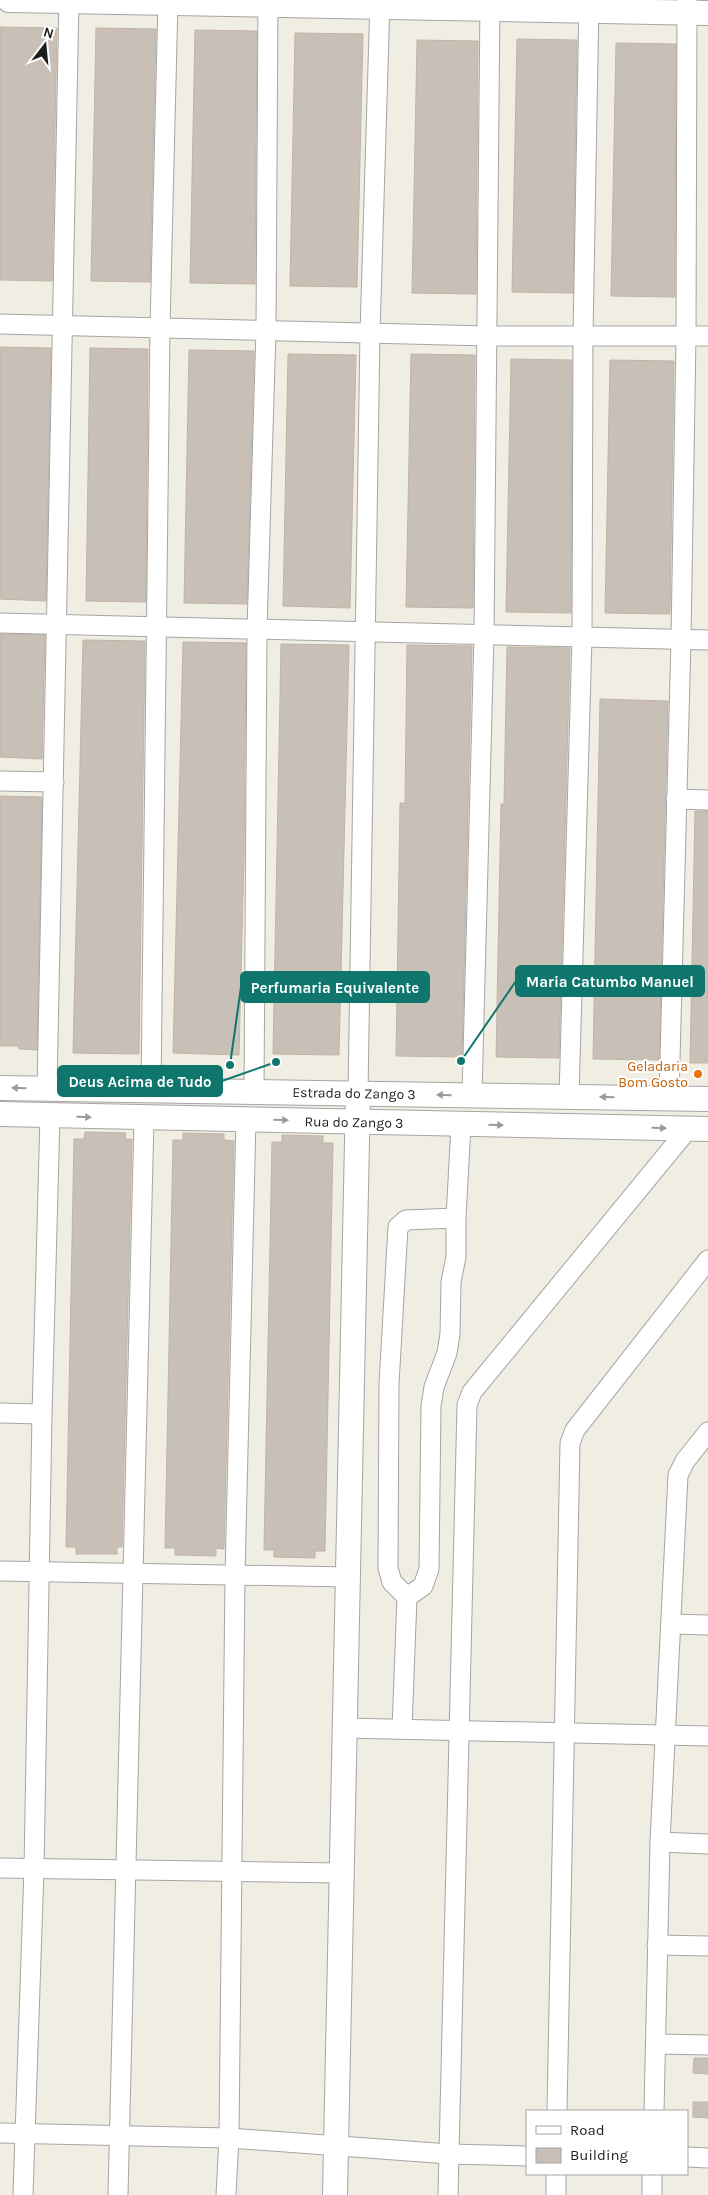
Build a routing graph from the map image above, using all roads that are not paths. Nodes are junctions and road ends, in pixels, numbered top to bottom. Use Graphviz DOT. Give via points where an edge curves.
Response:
graph roads {
  1 [pos="9,0"];
  2 [pos="69,0"];
  3 [pos="168,2"];
  4 [pos="268,2"];
  5 [pos="380,4"];
  6 [pos="490,4"];
  7 [pos="589,6"];
  8 [pos="694,9"];
  9 [pos="0,324"];
  10 [pos="61,326"];
  11 [pos="160,327"];
  12 [pos="266,330"];
  13 [pos="370,333"];
  14 [pos="487,336"];
  15 [pos="583,336"];
  16 [pos="686,336"];
  17 [pos="708,336"];
  18 [pos="0,624"];
  19 [pos="58,626"];
  20 [pos="157,628"];
  21 [pos="257,630"];
  22 [pos="366,632"];
  23 [pos="484,635"];
  24 [pos="582,637"];
  25 [pos="681,640"];
  26 [pos="708,640"];
  27 [pos="0,781"];
  28 [pos="54,782"];
  29 [pos="676,800"];
  30 [pos="708,800"];
  31 [pos="0,1088"];
  32 [pos="47,1089"];
  33 [pos="151,1090"];
  34 [pos="254,1092"];
  35 [pos="358,1093"];
  36 [pos="472,1095"];
  37 [pos="569,1097"];
  38 [pos="669,1098"];
  39 [pos="708,1099"];
  40 [pos="0,1114"];
  41 [pos="50,1116"];
  42 [pos="144,1118"];
  43 [pos="246,1119"];
  44 [pos="358,1121"];
  45 [pos="460,1125"];
  46 [pos="698,1129"];
  47 [pos="456,1218"];
  48 [pos="708,1260"];
  49 [pos="0,1413"];
  50 [pos="42,1414"];
  51 [pos="708,1432"];
  52 [pos="0,1571"];
  53 [pos="39,1572"];
  54 [pos="133,1573"];
  55 [pos="235,1575"];
  56 [pos="348,1577"];
  57 [pos="407,1597"];
  58 [pos="671,1624"];
  59 [pos="708,1625"];
  60 [pos="345,1728"];
  61 [pos="402,1729"];
  62 [pos="460,1730"];
  63 [pos="566,1732"];
  64 [pos="666,1735"];
  65 [pos="708,1736"];
  66 [pos="660,1842"];
  67 [pos="708,1844"];
  68 [pos="0,1868"];
  69 [pos="34,1869"];
  70 [pos="126,1870"];
  71 [pos="231,1871"];
  72 [pos="342,1873"];
  73 [pos="657,1945"];
  74 [pos="708,1946"];
  75 [pos="656,2044"];
  76 [pos="708,2045"];
  77 [pos="557,2110"];
  78 [pos="654,2110"];
  79 [pos="0,2133"];
  80 [pos="24,2134"];
  81 [pos="119,2135"];
  82 [pos="229,2138"];
  83 [pos="336,2146"];
  84 [pos="449,2154"];
  85 [pos="526,2156"];
  86 [pos="688,2158"];
  87 [pos="708,2158"];
  88 [pos="556,2175"];
  89 [pos="652,2175"];
  90 [pos="23,2195"];
  91 [pos="118,2195"];
  92 [pos="226,2195"];
  93 [pos="334,2195"];
  94 [pos="448,2195"];
  95 [pos="556,2195"];
  96 [pos="652,2195"];
  1 -- 2 [label="street"];
  2 -- 3 [label="street"];
  2 -- 10 [label="street"];
  3 -- 4 [label="street"];
  3 -- 11 [label="street"];
  4 -- 5 [label="street"];
  4 -- 12 [label="street"];
  5 -- 6 [label="street"];
  5 -- 13 [label="street"];
  6 -- 7 [label="street"];
  6 -- 14 [label="street"];
  7 -- 8 [label="street"];
  7 -- 15 [label="street"];
  8 -- 16 [label="street"];
  9 -- 10 [label="street"];
  10 -- 11 [label="street"];
  10 -- 19 [label="street"];
  11 -- 12 [label="street"];
  11 -- 20 [label="street"];
  12 -- 13 [label="street"];
  12 -- 21 [label="street"];
  13 -- 14 [label="street"];
  13 -- 22 [label="street"];
  14 -- 15 [label="street"];
  14 -- 23 [label="street"];
  15 -- 16 [label="street"];
  15 -- 24 [label="street"];
  16 -- 17 [label="street"];
  16 -- 25 [label="street"];
  18 -- 19 [label="street"];
  19 -- 20 [label="street"];
  19 -- 28 [label="street"];
  20 -- 21 [label="street"];
  20 -- 33 [label="street"];
  21 -- 22 [label="street"];
  21 -- 34 [label="street"];
  22 -- 23 [label="street"];
  22 -- 35 [label="street"];
  23 -- 24 [label="street"];
  23 -- 36 [label="street"];
  24 -- 25 [label="street"];
  24 -- 37 [label="street"];
  25 -- 26 [label="street"];
  25 -- 29 [label="street"];
  27 -- 28 [label="street"];
  28 -- 32 [label="street"];
  29 -- 30 [label="street"];
  29 -- 38 [label="street"];
  32 -- 31 [label="street, Estrada do Zango 3, one-way"];
  32 -- 33 [label="street, Estrada do Zango 3"];
  33 -- 34 [label="street, Estrada do Zango 3"];
  34 -- 35 [label="street, Estrada do Zango 3"];
  36 -- 35 [label="street, Estrada do Zango 3, one-way"];
  35 -- 44 [label="street"];
  36 -- 37 [label="street, Estrada do Zango 3"];
  38 -- 37 [label="street, Estrada do Zango 3, one-way"];
  38 -- 39 [label="street, Estrada do Zango 3"];
  40 -- 41 [label="street, Rua do Zango 3"];
  41 -- 42 [label="street, Rua do Zango 3, one-way"];
  41 -- 50 [label="street"];
  42 -- 43 [label="street, Rua do Zango 3"];
  42 -- 54 [label="street"];
  43 -- 44 [label="street, Rua do Zango 3, one-way"];
  43 -- 55 [label="street"];
  44 -- 45 [label="street, Rua do Zango 3"];
  44 -- 56 [label="street"];
  45 -- 46 [label="street, Rua do Zango 3, one-way"];
  45 -- 47 [label="street"];
  46 -- 62 [label="street" via="469,1399"];
  47 -- 57 [label="street" via="448,1353 434,1387 431,1406 429,1569 423,1586"];
  47 -- 57 [label="street" via="406,1220 398,1227 389,1384 388,1568 392,1582"];
  48 -- 63 [label="street" via="572,1436"];
  49 -- 50 [label="street"];
  50 -- 53 [label="street"];
  51 -- 58 [label="street" via="684,1461 678,1476"];
  52 -- 53 [label="street"];
  53 -- 54 [label="street"];
  53 -- 69 [label="street"];
  54 -- 55 [label="street"];
  54 -- 70 [label="street"];
  55 -- 56 [label="street"];
  55 -- 71 [label="street"];
  56 -- 60 [label="street"];
  57 -- 61 [label="street"];
  58 -- 59 [label="street"];
  58 -- 64 [label="street"];
  60 -- 61 [label="street"];
  60 -- 72 [label="street"];
  61 -- 62 [label="street"];
  62 -- 63 [label="street"];
  62 -- 84 [label="street"];
  63 -- 64 [label="street"];
  63 -- 77 [label="street"];
  64 -- 65 [label="street"];
  64 -- 66 [label="street"];
  66 -- 67 [label="street"];
  66 -- 73 [label="street"];
  68 -- 69 [label="street"];
  69 -- 70 [label="street"];
  69 -- 80 [label="street"];
  70 -- 71 [label="street"];
  70 -- 81 [label="street"];
  71 -- 72 [label="street"];
  71 -- 82 [label="street"];
  72 -- 83 [label="street"];
  73 -- 74 [label="street"];
  73 -- 75 [label="street"];
  75 -- 76 [label="street"];
  75 -- 78 [label="street"];
  79 -- 80 [label="street"];
  80 -- 81 [label="street"];
  80 -- 90 [label="street"];
  81 -- 82 [label="street"];
  81 -- 91 [label="street"];
  82 -- 83 [label="street"];
  82 -- 92 [label="street"];
  83 -- 84 [label="street"];
  83 -- 93 [label="street"];
  84 -- 85 [label="street"];
  84 -- 94 [label="street"];
  86 -- 87 [label="street"];
  88 -- 95 [label="street"];
  89 -- 96 [label="street"];
}
